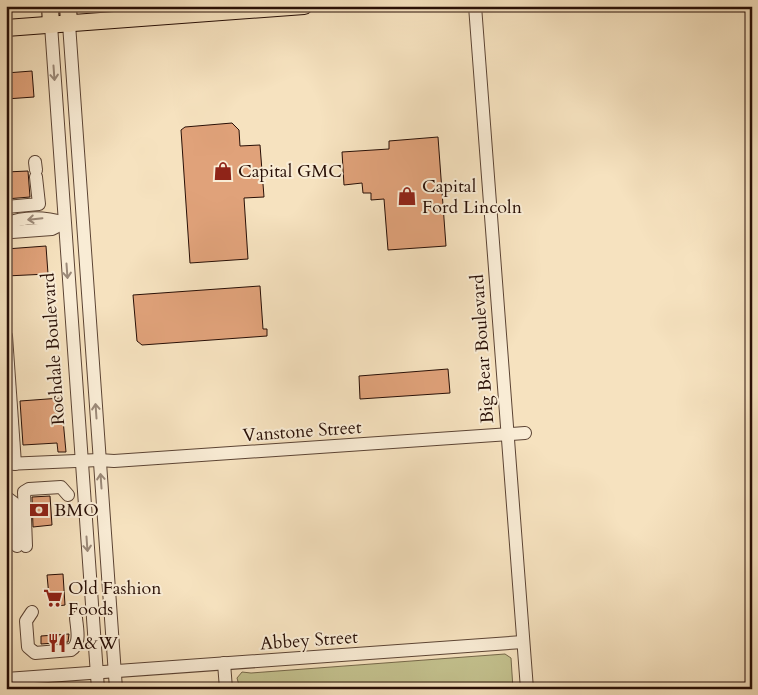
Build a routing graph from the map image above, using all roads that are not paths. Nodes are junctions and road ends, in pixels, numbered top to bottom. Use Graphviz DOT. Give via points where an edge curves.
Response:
graph roads {
  1 [pos="50,6"];
  2 [pos="68,6"];
  3 [pos="304,6"];
  4 [pos="474,6"];
  5 [pos="69,24"];
  6 [pos="51,25"];
  7 [pos="6,28"];
  8 [pos="36,170"];
  9 [pos="6,207"];
  10 [pos="64,223"];
  11 [pos="6,224"];
  12 [pos="6,228"];
  13 [pos="6,336"];
  14 [pos="526,433"];
  15 [pos="506,435"];
  16 [pos="99,460"];
  17 [pos="81,461"];
  18 [pos="10,464"];
  19 [pos="68,495"];
  20 [pos="6,497"];
  21 [pos="32,612"];
  22 [pos="76,618"];
  23 [pos="523,642"];
  24 [pos="224,663"];
  25 [pos="114,672"];
  26 [pos="97,673"];
  27 [pos="6,679"];
  28 [pos="98,689"];
  29 [pos="116,689"];
  30 [pos="226,689"];
  31 [pos="526,689"];
  1 -- 6 [label="main road, Rochdale Boulevard"];
  2 -- 5 [label="main road"];
  3 -- 5 [label="main road"];
  4 -- 15 [label="street, Big Bear Boulevard"];
  5 -- 6 [label="main road"];
  16 -- 5 [label="street, one-way"];
  6 -- 7 [label="main road"];
  6 -- 10 [label="street, Rochdale Boulevard, one-way"];
  8 -- 9 [label="street" via="39,204"];
  10 -- 11 [label="street, one-way" via="49,218"];
  10 -- 12 [label="street" via="52,228 12,232"];
  10 -- 17 [label="street, Rochdale Boulevard, one-way"];
  13 -- 18 [label="street"];
  14 -- 15 [label="street, Vanstone Street"];
  15 -- 16 [label="street, Vanstone Street"];
  15 -- 23 [label="street, Big Bear Boulevard"];
  16 -- 17 [label="street, Vanstone Street"];
  25 -- 16 [label="street, one-way"];
  17 -- 18 [label="street, Vanstone Street"];
  17 -- 26 [label="street, Rochdale Boulevard, one-way"];
  19 -- 20 [label="street" via="61,487 29,488 24,492 22,546 14,503"];
  21 -- 22 [label="street" via="26,621 28,647 35,653 76,647"];
  23 -- 24 [label="street, Abbey Street"];
  23 -- 31 [label="street, Big Bear Boulevard"];
  24 -- 25 [label="street, Abbey Street"];
  24 -- 30 [label="street"];
  25 -- 26 [label="street, Abbey Street"];
  25 -- 29 [label="street"];
  26 -- 27 [label="street, Abbey Street"];
  26 -- 28 [label="street, Rochdale Boulevard"];
}
